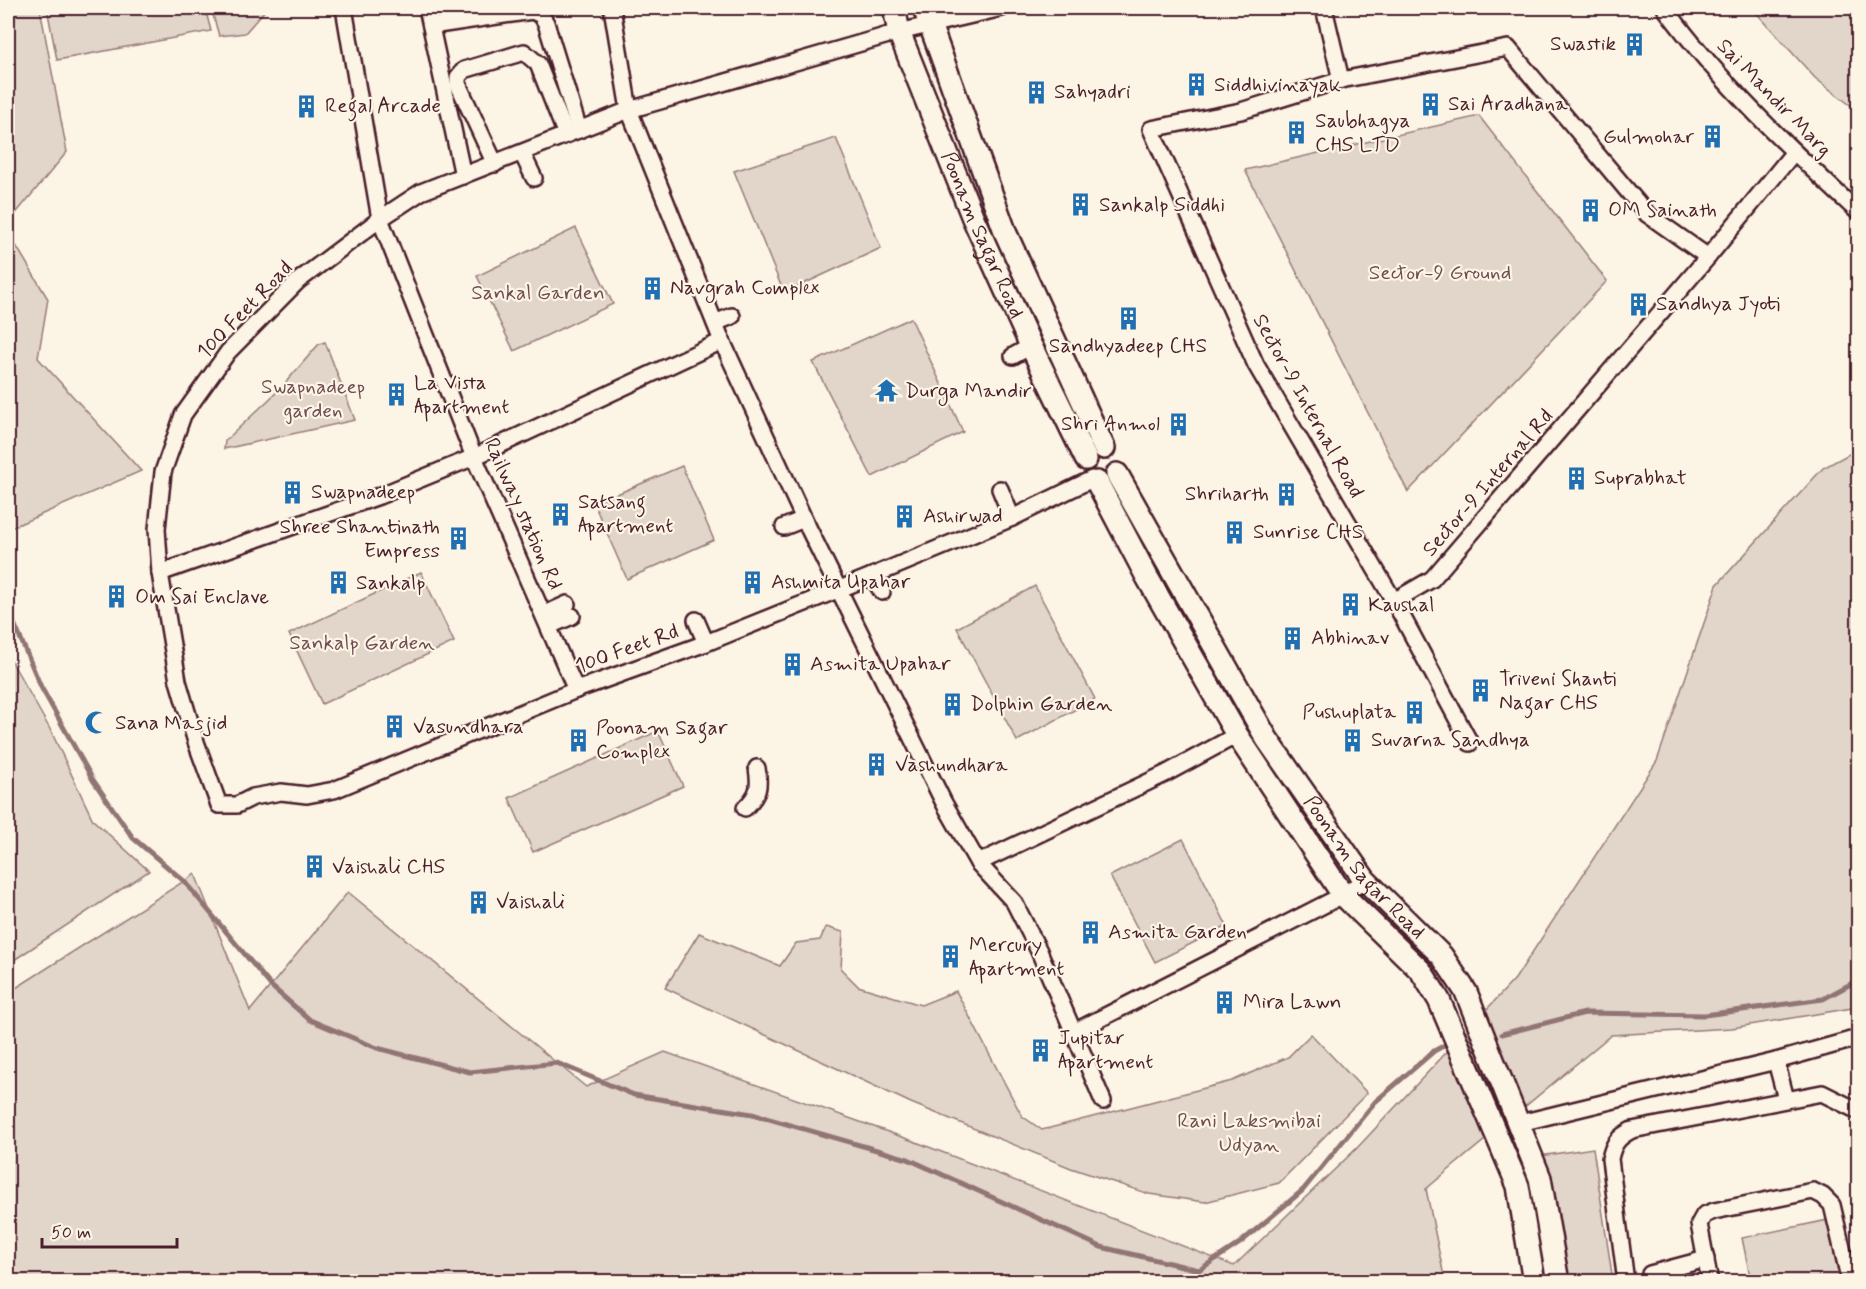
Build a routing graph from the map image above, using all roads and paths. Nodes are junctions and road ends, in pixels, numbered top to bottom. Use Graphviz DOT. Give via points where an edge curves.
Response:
graph roads {
  1 [pos="345,8"];
  2 [pos="427,8"];
  3 [pos="612,8"];
  4 [pos="894,8"];
  5 [pos="1002,8"];
  6 [pos="1324,8"];
  7 [pos="1665,8"];
  8 [pos="926,16"];
  9 [pos="431,26"];
  10 [pos="899,32"];
  11 [pos="1341,80"];
  12 [pos="629,110"];
  13 [pos="573,133"];
  14 [pos="1794,152"];
  15 [pos="522,153"];
  16 [pos="495,164"];
  17 [pos="463,176"];
  18 [pos="534,178"];
  19 [pos="1858,212"];
  20 [pos="380,219"];
  21 [pos="1708,257"];
  22 [pos="732,316"];
  23 [pos="715,323"];
  24 [pos="722,341"];
  25 [pos="1104,448"];
  26 [pos="474,457"];
  27 [pos="1086,459"];
  28 [pos="1102,478"];
  29 [pos="1000,489"];
  30 [pos="1012,518"];
  31 [pos="804,519"];
  32 [pos="784,527"];
  33 [pos="160,573"];
  34 [pos="872,576"];
  35 [pos="839,587"];
  36 [pos="882,592"];
  37 [pos="1394,601"];
  38 [pos="569,610"];
  39 [pos="547,620"];
  40 [pos="696,620"];
  41 [pos="706,643"];
  42 [pos="576,690"];
  43 [pos="1237,735"];
  44 [pos="1470,743"];
  45 [pos="757,768"];
  46 [pos="219,805"];
  47 [pos="745,808"];
  48 [pos="978,864"];
  49 [pos="1365,880"];
  50 [pos="1343,895"];
  51 [pos="1074,1032"];
  52 [pos="1858,1038"];
  53 [pos="1776,1061"];
  54 [pos="1786,1099"];
  55 [pos="1103,1101"];
  56 [pos="1858,1111"];
  57 [pos="1520,1123"];
  58 [pos="1851,1253"];
  59 [pos="1706,1259"];
  60 [pos="1650,1274"];
  61 [pos="1534,1281"];
  62 [pos="1558,1281"];
  63 [pos="1626,1281"];
  64 [pos="1710,1281"];
  65 [pos="1850,1281"];
  1 -- 20 [label="street, Railway station Rd"];
  2 -- 9 [label="street"];
  3 -- 12 [label="street"];
  4 -- 10 [label="main road, Poonam Sagar Road"];
  5 -- 8 [label="street, 100 Feet Road"];
  6 -- 11 [label="street"];
  7 -- 14 [label="street, Sai Mandir Marg" via="1730,89"];
  8 -- 10 [label="street, 100 Feet Road"];
  8 -- 25 [label="main road, Poonam Sagar Road" via="1006,234"];
  9 -- 13 [label="street" via="532,12 541,15"];
  9 -- 17 [label="street"];
  10 -- 12 [label="street, 100 Feet Road"];
  10 -- 27 [label="main road, Poonam Sagar Road" via="1022,351"];
  11 -- 21 [label="street" via="1508,48 1647,214"];
  11 -- 37 [label="street, Sector-9 Internal Road" via="1241,111 1151,129 1256,365"];
  12 -- 13 [label="street, 100 Feet Road"];
  12 -- 23 [label="street"];
  13 -- 15 [label="street, 100 Feet Road"];
  13 -- 16 [label="street" via="531,56 524,52 464,70 458,84"];
  14 -- 19 [label="street, Sai Mandir Marg"];
  14 -- 21 [label="street, Sector-9 Internal Rd"];
  15 -- 16 [label="street, 100 Feet Road"];
  15 -- 18 [label="street"];
  16 -- 17 [label="street, 100 Feet Road"];
  17 -- 20 [label="street, 100 Feet Road" via="421,192"];
  20 -- 26 [label="street, Railway station Rd"];
  20 -- 33 [label="street, 100 Feet Road" via="298,281 228,352 183,415 163,472 157,529"];
  21 -- 37 [label="street, Sector-9 Internal Rd" via="1432,579"];
  22 -- 23 [label="street"];
  23 -- 24 [label="street"];
  24 -- 26 [label="street" via="639,389"];
  24 -- 31 [label="street"];
  25 -- 27 [label="main road" via="1093,450"];
  25 -- 28 [label="main road, Poonam Sagar Road" via="1118,458"];
  26 -- 33 [label="street" via="379,496"];
  26 -- 39 [label="street, Railway station Rd" via="495,488"];
  27 -- 28 [label="main road, Poonam Sagar Road" via="1085,470"];
  28 -- 30 [label="street, 100 Feet Rd"];
  28 -- 43 [label="main road, Poonam Sagar Road" via="1147,577"];
  28 -- 49 [label="main road, Poonam Sagar Road" via="1261,729"];
  29 -- 30 [label="street"];
  30 -- 34 [label="street, 100 Feet Rd"];
  31 -- 32 [label="street"];
  31 -- 35 [label="street"];
  33 -- 46 [label="street, 100 Feet Road" via="178,681"];
  34 -- 35 [label="street, 100 Feet Rd"];
  34 -- 36 [label="street"];
  35 -- 41 [label="street, 100 Feet Rd"];
  35 -- 48 [label="street" via="944,803"];
  37 -- 44 [label="street"];
  38 -- 39 [label="street"];
  39 -- 42 [label="street, Railway station Rd"];
  40 -- 41 [label="street"];
  41 -- 42 [label="street, 100 Feet Rd"];
  42 -- 46 [label="street, 100 Feet Rd" via="334,790 307,795 281,792 253,797 237,805"];
  43 -- 48 [label="street"];
  43 -- 50 [label="main road, Poonam Sagar Road"];
  45 -- 47 [label="street" via="760,788"];
  48 -- 51 [label="street" via="1014,902"];
  49 -- 50 [label="street"];
  49 -- 57 [label="main road, Poonam Sagar Road" via="1442,956 1466,992"];
  50 -- 51 [label="street"];
  50 -- 61 [label="main road, Poonam Sagar Road" via="1421,971 1439,1000 1518,1186"];
  51 -- 55 [label="street"];
  52 -- 53 [label="street"];
  53 -- 54 [label="street"];
  53 -- 57 [label="street"];
  54 -- 56 [label="street" via="1822,1093"];
  54 -- 63 [label="street" via="1632,1130 1616,1140 1610,1159"];
  57 -- 62 [label="main road, Poonam Sagar Road" via="1540,1178"];
  58 -- 59 [label="street" via="1832,1205 1814,1191 1704,1215 1699,1224"];
  58 -- 65 [label="street"];
  59 -- 60 [label="street"];
  59 -- 64 [label="street"];
}
